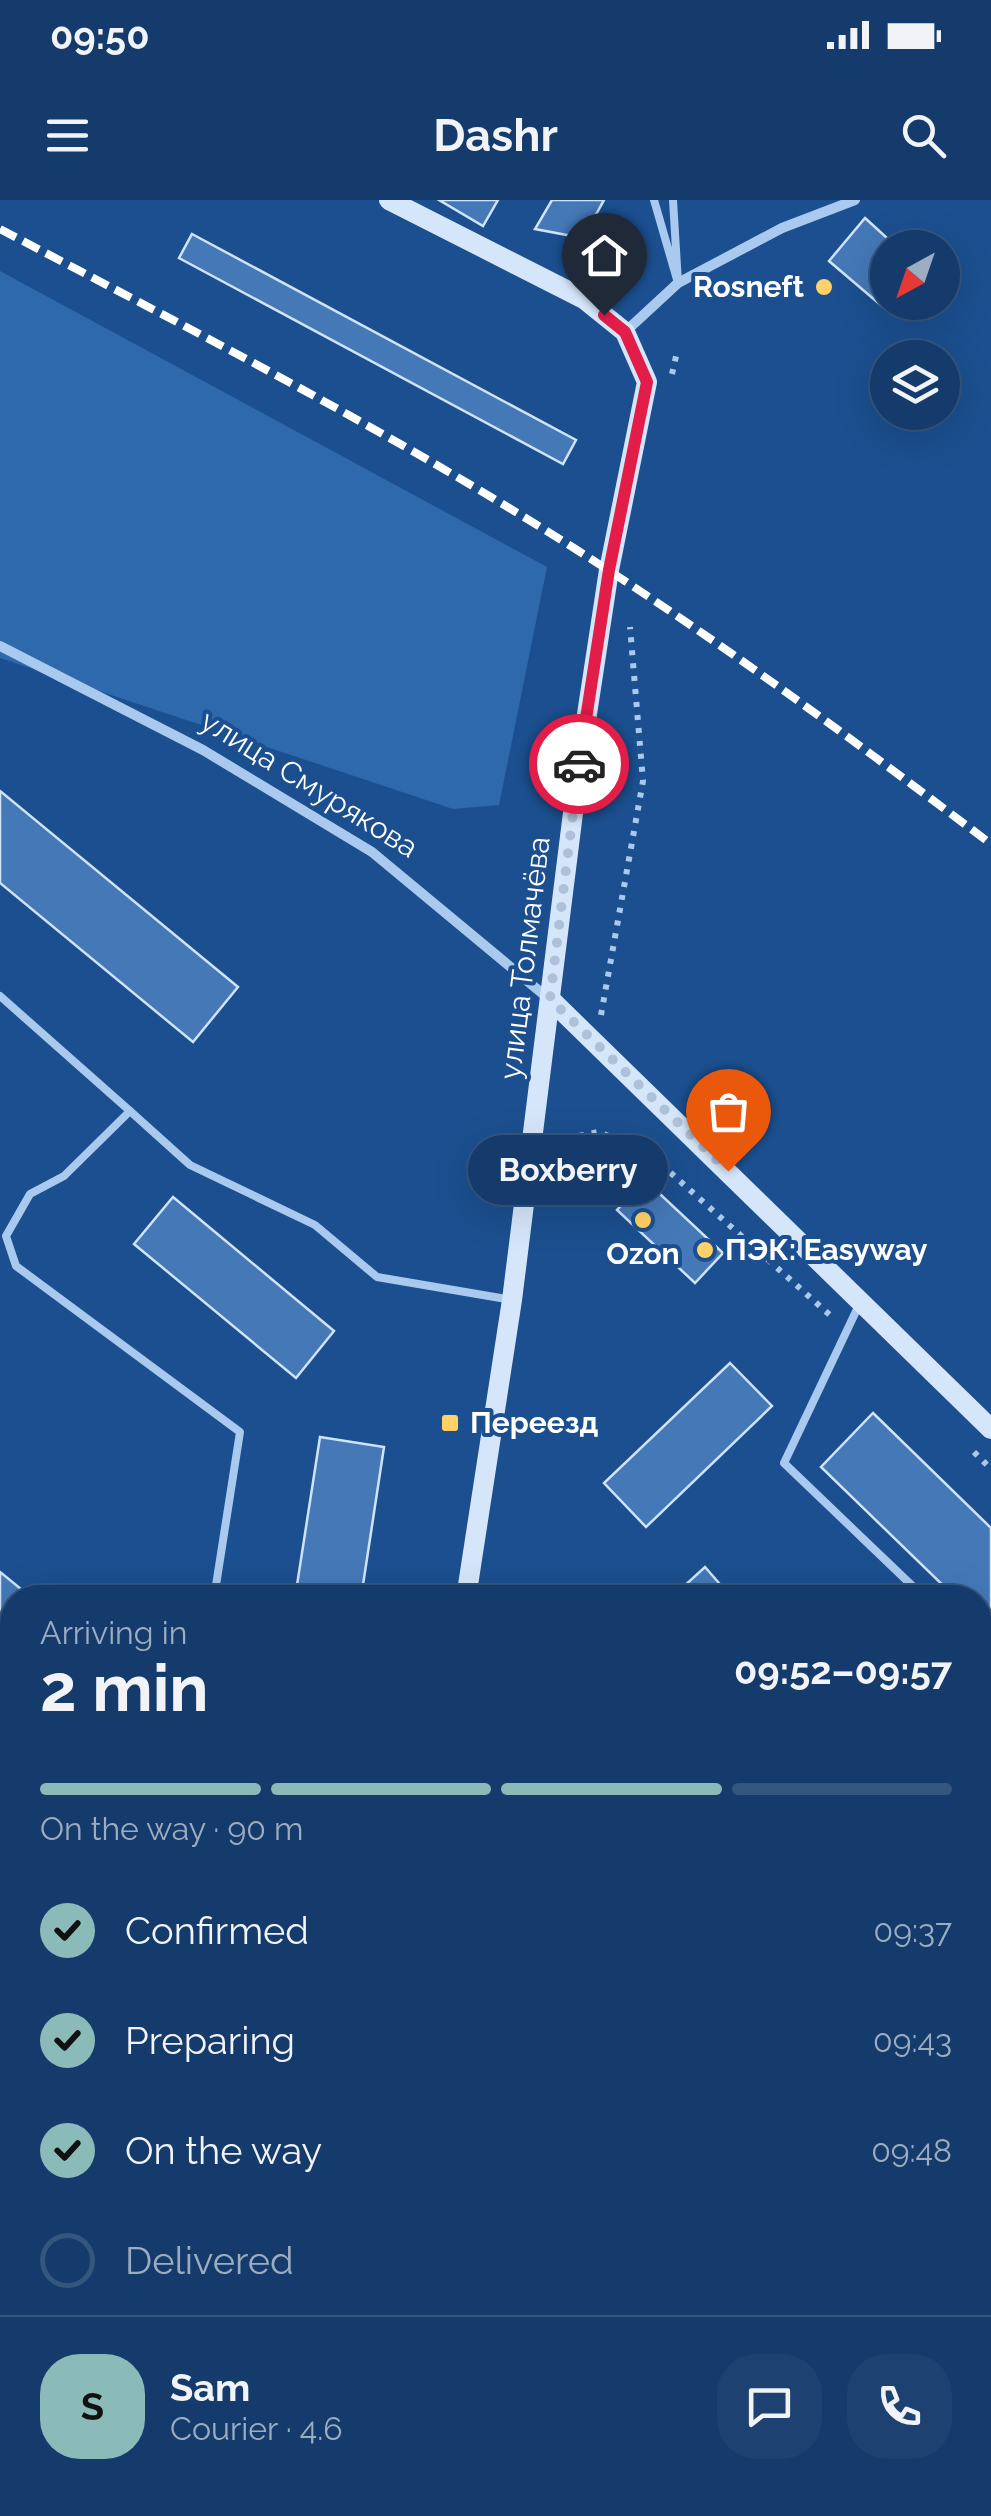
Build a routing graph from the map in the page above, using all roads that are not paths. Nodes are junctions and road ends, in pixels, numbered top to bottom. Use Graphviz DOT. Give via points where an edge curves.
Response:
graph roads {
  1 [pos="388,200"];
  2 [pos="654,200"];
  3 [pos="673,200"];
  4 [pos="855,200"];
  5 [pos="678,284"];
  6 [pos="625,332"];
  7 [pos="0,646"];
  8 [pos="0,996"];
  9 [pos="550,999"];
  10 [pos="130,1111"];
  11 [pos="512,1300"];
  12 [pos="860,1302"];
  13 [pos="991,1429"];
  14 [pos="216,1585"];
  15 [pos="468,1585"];
  16 [pos="911,1585"];
  1 -- 6 [label="street, улица Толмачёва" via="584,299"];
  2 -- 5 [label="lane"];
  3 -- 5 [label="lane"];
  4 -- 5 [label="street" via="782,228"];
  5 -- 6 [label="street"];
  6 -- 9 [label="street, улица Толмачёва" via="647,382 603,607"];
  7 -- 9 [label="street, улица Смурякова" via="203,750 372,852"];
  8 -- 10 [label="lane"];
  9 -- 11 [label="street, улица Толмачёва"];
  9 -- 12 [label="street, улица Смурякова"];
  10 -- 11 [label="lane" via="190,1164 315,1225 376,1277"];
  10 -- 14 [label="lane" via="64,1176 30,1194 6,1236 16,1266 240,1432"];
  11 -- 15 [label="street, улица Толмачёва"];
  12 -- 13 [label="street, улица Смурякова"];
  12 -- 16 [label="lane" via="784,1463"];
}
